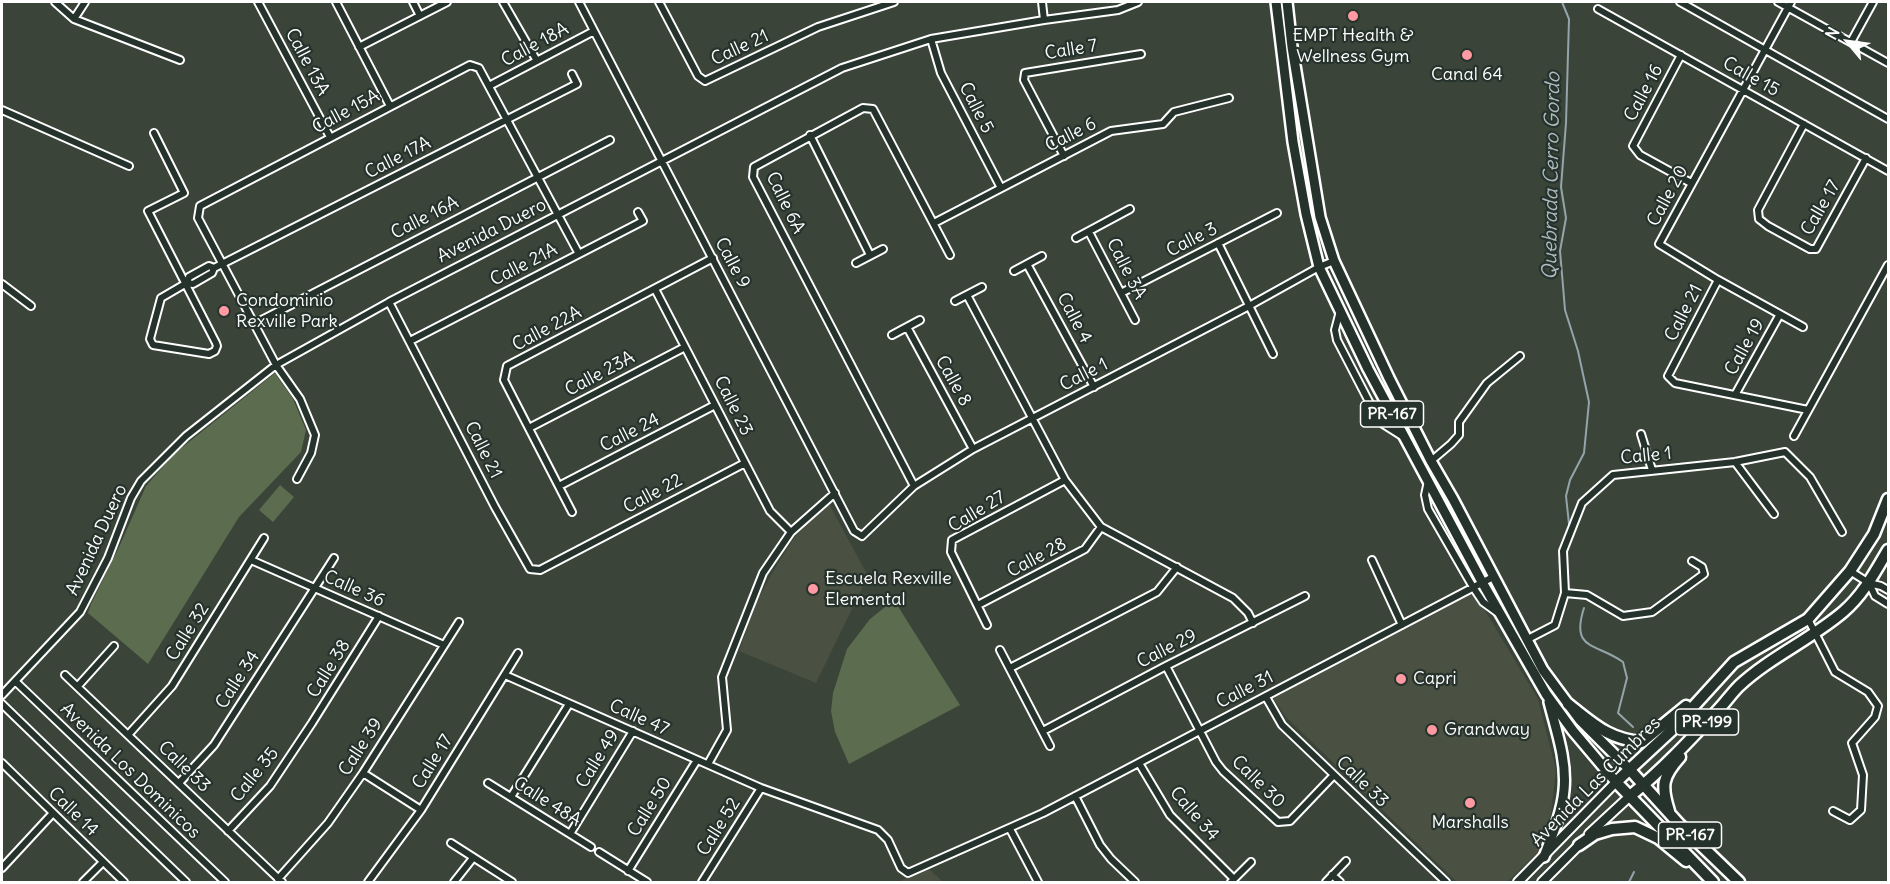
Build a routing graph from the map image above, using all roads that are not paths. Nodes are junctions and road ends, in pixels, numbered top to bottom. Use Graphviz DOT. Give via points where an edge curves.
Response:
graph roads {
  1 [pos="55,2"];
  2 [pos="85,2"];
  3 [pos="258,2"];
  4 [pos="336,2"];
  5 [pos="412,2"];
  6 [pos="447,2"];
  7 [pos="503,2"];
  8 [pos="579,2"];
  9 [pos="659,2"];
  10 [pos="894,2"];
  11 [pos="1042,2"];
  12 [pos="1138,2"];
  13 [pos="1276,2"];
  14 [pos="1287,2"];
  15 [pos="1680,2"];
  16 [pos="1778,2"];
  17 [pos="1873,2"];
  18 [pos="872,4"];
  19 [pos="1790,4"];
  20 [pos="1598,9"];
  21 [pos="420,16"];
  22 [pos="74,19"];
  23 [pos="1044,20"];
  24 [pos="594,31"];
  25 [pos="931,39"];
  26 [pos="1851,42"];
  27 [pos="359,47"];
  28 [pos="1766,49"];
  29 [pos="1141,54"];
  30 [pos="1681,55"];
  31 [pos="180,60"];
  32 [pos="537,61"];
  33 [pos="1888,63"];
  34 [pos="572,74"];
  35 [pos="489,86"];
  36 [pos="1743,90"];
  37 [pos="1229,98"];
  38 [pos="390,106"];
  39 [pos="2,110"];
  40 [pos="1888,119"];
  41 [pos="507,120"];
  42 [pos="1804,124"];
  43 [pos="154,133"];
  44 [pos="810,135"];
  45 [pos="330,137"];
  46 [pos="610,140"];
  47 [pos="1064,156"];
  48 [pos="1866,158"];
  49 [pos="661,160"];
  50 [pos="129,165"];
  51 [pos="1888,171"];
  52 [pos="537,177"];
  53 [pos="1691,183"];
  54 [pos="1001,188"];
  55 [pos="1130,209"];
  56 [pos="638,212"];
  57 [pos="1277,213"];
  58 [pos="557,214"];
  59 [pos="934,223"];
  60 [pos="1089,232"];
  61 [pos="1076,238"];
  62 [pos="1218,243"];
  63 [pos="883,249"];
  64 [pos="579,254"];
  65 [pos="870,255"];
  66 [pos="950,255"];
  67 [pos="1042,256"];
  68 [pos="713,258"];
  69 [pos="1334,261"];
  70 [pos="856,263"];
  71 [pos="222,264"];
  72 [pos="1027,264"];
  73 [pos="1888,265"];
  74 [pos="1319,267"];
  75 [pos="1014,271"];
  76 [pos="1718,280"];
  77 [pos="186,283"];
  78 [pos="2,284"];
  79 [pos="981,287"];
  80 [pos="655,289"];
  81 [pos="1121,293"];
  82 [pos="967,295"];
  83 [pos="955,301"];
  84 [pos="389,302"];
  85 [pos="31,306"];
  86 [pos="1249,306"];
  87 [pos="1340,310"];
  88 [pos="1780,314"];
  89 [pos="920,320"];
  90 [pos="1135,320"];
  91 [pos="254,324"];
  92 [pos="907,327"];
  93 [pos="1803,327"];
  94 [pos="892,335"];
  95 [pos="410,341"];
  96 [pos="685,347"];
  97 [pos="1273,354"];
  98 [pos="1520,356"];
  99 [pos="1676,360"];
  100 [pos="276,365"];
  101 [pos="1094,387"];
  102 [pos="1735,395"];
  103 [pos="715,405"];
  104 [pos="1808,410"];
  105 [pos="1033,418"];
  106 [pos="529,428"];
  107 [pos="1641,434"];
  108 [pos="1794,436"];
  109 [pos="1405,438"];
  110 [pos="973,449"];
  111 [pos="1431,460"];
  112 [pos="1735,462"];
  113 [pos="745,463"];
  114 [pos="1652,470"];
  115 [pos="297,479"];
  116 [pos="1065,480"];
  117 [pos="559,486"];
  118 [pos="914,486"];
  119 [pos="835,493"];
  120 [pos="1888,499"];
  121 [pos="572,512"];
  122 [pos="1774,514"];
  123 [pos="1101,527"];
  124 [pos="791,532"];
  125 [pos="1842,532"];
  126 [pos="862,536"];
  127 [pos="264,538"];
  128 [pos="1888,550"];
  129 [pos="574,552"];
  130 [pos="334,558"];
  131 [pos="251,560"];
  132 [pos="1372,560"];
  133 [pos="1692,561"];
  134 [pos="1177,567"];
  135 [pos="1850,571"];
  136 [pos="1493,577"];
  137 [pos="1869,583"];
  138 [pos="1477,585"];
  139 [pos="316,588"];
  140 [pos="1888,590"];
  141 [pos="1565,593"];
  142 [pos="1305,596"];
  143 [pos="1888,604"];
  144 [pos="978,605"];
  145 [pos="379,616"];
  146 [pos="1808,619"];
  147 [pos="459,622"];
  148 [pos="1253,623"];
  149 [pos="987,625"];
  150 [pos="1402,625"];
  151 [pos="1815,633"];
  152 [pos="1526,640"];
  153 [pos="444,645"];
  154 [pos="114,646"];
  155 [pos="1000,650"];
  156 [pos="518,653"];
  157 [pos="1166,666"];
  158 [pos="1010,668"];
  159 [pos="1725,672"];
  160 [pos="65,675"];
  161 [pos="505,675"];
  162 [pos="15,681"];
  163 [pos="78,686"];
  164 [pos="1546,694"];
  165 [pos="2,695"];
  166 [pos="1266,697"];
  167 [pos="1726,701"];
  168 [pos="2,704"];
  169 [pos="569,704"];
  170 [pos="1568,704"];
  171 [pos="1200,730"];
  172 [pos="1043,731"];
  173 [pos="633,732"];
  174 [pos="128,735"];
  175 [pos="303,737"];
  176 [pos="1050,746"];
  177 [pos="697,760"];
  178 [pos="1139,763"];
  179 [pos="708,764"];
  180 [pos="2,765"];
  181 [pos="1629,769"];
  182 [pos="363,773"];
  183 [pos="1333,776"];
  184 [pos="1616,782"];
  185 [pos="179,783"];
  186 [pos="488,783"];
  187 [pos="1644,785"];
  188 [pos="761,788"];
  189 [pos="1075,796"];
  190 [pos="1630,796"];
  191 [pos="511,797"];
  192 [pos="421,810"];
  193 [pos="1833,811"];
  194 [pos="53,813"];
  195 [pos="1670,814"];
  196 [pos="1010,829"];
  197 [pos="228,831"];
  198 [pos="570,834"];
  199 [pos="451,843"];
  200 [pos="1579,845"];
  201 [pos="591,847"];
  202 [pos="599,852"];
  203 [pos="1544,857"];
  204 [pos="473,858"];
  205 [pos="1346,861"];
  206 [pos="103,862"];
  207 [pos="1251,862"];
  208 [pos="2,868"];
  209 [pos="628,871"];
  210 [pos="1332,875"];
  211 [pos="1710,880"];
  212 [pos="280,881"];
  213 [pos="373,881"];
  214 [pos="1232,881"];
  215 [pos="82,882"];
  216 [pos="124,882"];
  217 [pos="186,882"];
  218 [pos="225,882"];
  219 [pos="454,882"];
  220 [pos="512,882"];
  221 [pos="647,882"];
  222 [pos="702,882"];
  223 [pos="1038,882"];
  224 [pos="1135,882"];
  225 [pos="1326,882"];
  226 [pos="1340,882"];
  227 [pos="1446,882"];
  228 [pos="1518,882"];
  229 [pos="1542,882"];
  230 [pos="1739,882"];
  1 -- 22 [label="street"];
  2 -- 22 [label="street"];
  3 -- 45 [label="street, Calle 13A"];
  4 -- 27 [label="street"];
  5 -- 21 [label="street"];
  6 -- 21 [label="street"];
  7 -- 32 [label="street"];
  8 -- 24 [label="street, Calle 9"];
  9 -- 18 [label="street, Calle 21" via="698,76 705,81"];
  10 -- 18 [label="street"];
  11 -- 23 [label="street"];
  12 -- 23 [label="street, Avenida Duero" via="1118,10"];
  13 -- 74 [label="main road, PR-167" via="1293,142"];
  14 -- 69 [label="main road, PR-167" via="1320,217"];
  15 -- 28 [label="street"];
  16 -- 19 [label="street"];
  17 -- 26 [label="street"];
  19 -- 26 [label="street"];
  19 -- 28 [label="street"];
  20 -- 30 [label="street, Calle 15"];
  21 -- 27 [label="street"];
  22 -- 31 [label="street"];
  23 -- 25 [label="street, Avenida Duero"];
  24 -- 32 [label="street, Calle 18A"];
  24 -- 49 [label="street, Calle 9"];
  25 -- 49 [label="street, Avenida Duero" via="842,68"];
  25 -- 54 [label="street, Calle 5" via="941,73"];
  26 -- 33 [label="street"];
  27 -- 38 [label="street"];
  28 -- 36 [label="street, Calle 20"];
  28 -- 40 [label="street"];
  29 -- 47 [label="street, Calle 7" via="1025,73 1024,80"];
  30 -- 36 [label="street, Calle 15"];
  30 -- 53 [label="street, Calle 16" via="1633,146 1641,155"];
  32 -- 35 [label="street, Calle 18A"];
  34 -- 41 [label="street, Calle 17A" via="577,84"];
  35 -- 38 [label="street, Calle 15A" via="479,68 470,65"];
  35 -- 41 [label="street, Calle 15A"];
  36 -- 42 [label="street, Calle 15"];
  36 -- 53 [label="street, Calle 20"];
  37 -- 47 [label="street, Calle 6" via="1174,112 1163,124 1111,131"];
  38 -- 45 [label="street, Calle 15A"];
  39 -- 50 [label="street"];
  41 -- 52 [label="street, Calle 15A"];
  41 -- 71 [label="street, Calle 17A"];
  42 -- 48 [label="street, Calle 15"];
  42 -- 48 [label="street, Calle 17" via="1758,210 1759,219 1768,226 1816,249"];
  43 -- 77 [label="street" via="184,193 148,211"];
  44 -- 59 [label="street, Calle 6A" via="863,108 873,109"];
  44 -- 65 [label="street"];
  44 -- 118 [label="street, Calle 6A" via="754,167 753,177"];
  45 -- 71 [label="street, Calle 15A" via="200,206 198,218"];
  46 -- 52 [label="street, Calle 16A"];
  47 -- 54 [label="street, Calle 6"];
  48 -- 51 [label="street, Calle 15"];
  49 -- 58 [label="street, Avenida Duero"];
  49 -- 68 [label="street, Calle 9"];
  52 -- 58 [label="street, Calle 15A"];
  52 -- 91 [label="street, Calle 16A"];
  53 -- 76 [label="street, Calle 20" via="1659,244"];
  54 -- 59 [label="street, Calle 6"];
  55 -- 60 [label="street, Calle 3A"];
  56 -- 64 [label="street, Calle 21A" via="643,221"];
  57 -- 62 [label="street, Calle 3"];
  58 -- 64 [label="street, Calle 15A"];
  58 -- 84 [label="street, Avenida Duero"];
  59 -- 66 [label="street, Calle 6A"];
  60 -- 61 [label="street, Calle 3A"];
  60 -- 81 [label="street, Calle 3A"];
  62 -- 81 [label="street, Calle 3"];
  62 -- 86 [label="street"];
  63 -- 65 [label="street"];
  64 -- 95 [label="street, Calle 21A"];
  65 -- 70 [label="street"];
  67 -- 72 [label="street"];
  68 -- 80 [label="street, Calle 22A"];
  68 -- 119 [label="street, Calle 9"];
  69 -- 74 [label="street, Calle 1"];
  69 -- 111 [label="main road, PR-167"];
  71 -- 77 [label="street, Calle 17A" via="209,266 189,277"];
  71 -- 91 [label="street, Calle 15A"];
  72 -- 75 [label="street"];
  72 -- 101 [label="street, Calle 4"];
  73 -- 104 [label="street"];
  74 -- 86 [label="street, Calle 1"];
  74 -- 87 [label="main road, PR-167"];
  76 -- 88 [label="street, Calle 20"];
  76 -- 99 [label="street, Calle 21"];
  77 -- 77 [label="street" via="161,298 150,339 153,345 209,354 217,346"];
  78 -- 85 [label="street"];
  79 -- 82 [label="street"];
  80 -- 96 [label="street, Calle 23"];
  80 -- 106 [label="street, Calle 22A" via="507,366 504,380"];
  81 -- 90 [label="street, Calle 3A"];
  82 -- 83 [label="street"];
  82 -- 105 [label="street"];
  84 -- 95 [label="street, Calle 21"];
  84 -- 100 [label="street, Avenida Duero"];
  86 -- 97 [label="street"];
  86 -- 101 [label="street, Calle 1"];
  87 -- 109 [label="main road, PR-167"];
  87 -- 109 [label="street" via="1337,340 1378,419"];
  88 -- 93 [label="street, Calle 20"];
  88 -- 102 [label="street, Calle 19"];
  89 -- 92 [label="street"];
  91 -- 100 [label="street, Calle 15A"];
  92 -- 94 [label="street"];
  92 -- 110 [label="street, Calle 8"];
  95 -- 129 [label="street, Calle 21" via="530,569 540,570"];
  96 -- 103 [label="street, Calle 23"];
  96 -- 106 [label="street, Calle 23A"];
  98 -- 111 [label="street" via="1487,383 1459,422 1459,435"];
  99 -- 102 [label="street, Calle 19" via="1668,376 1675,383"];
  100 -- 115 [label="street, Calle 15A" via="300,399 315,435 311,453"];
  100 -- 162 [label="street, Avenida Duero" via="186,436 141,481 80,612"];
  101 -- 105 [label="street, Calle 1"];
  102 -- 104 [label="street, Calle 19"];
  103 -- 113 [label="street, Calle 23"];
  103 -- 117 [label="street, Calle 24"];
  104 -- 108 [label="street"];
  105 -- 110 [label="street, Calle 1"];
  105 -- 116 [label="street"];
  106 -- 117 [label="street, Calle 22A"];
  107 -- 114 [label="street"];
  109 -- 138 [label="main road, PR-167"];
  110 -- 118 [label="street, Calle 1"];
  111 -- 136 [label="main road, PR-167"];
  112 -- 114 [label="street, Calle 1"];
  112 -- 122 [label="street"];
  112 -- 125 [label="street, Calle 1" via="1785,452 1810,477"];
  113 -- 124 [label="street, Calle 23" via="770,511"];
  113 -- 129 [label="street, Calle 22"];
  114 -- 141 [label="street, Calle 1" via="1612,475 1582,503 1563,551"];
  116 -- 123 [label="street"];
  116 -- 144 [label="street, Calle 27" via="952,540 951,552"];
  117 -- 121 [label="street, Calle 22A"];
  118 -- 126 [label="street, Calle 1"];
  119 -- 124 [label="street"];
  119 -- 126 [label="street, Calle 9" via="854,531"];
  120 -- 135 [label="highway, Avenida Las Cumbres / PR-199" via="1874,534"];
  123 -- 134 [label="street"];
  123 -- 144 [label="street, Calle 28" via="1085,549"];
  124 -- 179 [label="street" via="763,573 722,677 727,730"];
  127 -- 131 [label="street, Calle 32"];
  128 -- 137 [label="highway, Avenida Las Cumbres / PR-199"];
  130 -- 139 [label="street, Calle 34"];
  131 -- 139 [label="street, Calle 36"];
  131 -- 174 [label="street, Calle 32" via="172,686"];
  132 -- 150 [label="street"];
  133 -- 141 [label="street" via="1702,567 1704,574 1652,612 1623,616 1587,595"];
  134 -- 148 [label="street" via="1233,598"];
  134 -- 158 [label="street" via="1157,592"];
  135 -- 137 [label="street"];
  135 -- 146 [label="highway, Avenida Las Cumbres / PR-199"];
  136 -- 138 [label="street, Calle 31"];
  136 -- 152 [label="main road, PR-167"];
  137 -- 140 [label="street"];
  137 -- 143 [label="street" via="1875,596"];
  137 -- 151 [label="highway, Avenida Las Cumbres / PR-199" via="1845,611"];
  138 -- 150 [label="street, Calle 31"];
  138 -- 164 [label="main road, PR-167" via="1501,615"];
  139 -- 145 [label="street, Calle 36"];
  139 -- 185 [label="street, Calle 34" via="214,745"];
  141 -- 152 [label="street, Calle 1" via="1555,625"];
  142 -- 148 [label="street, Calle 29"];
  144 -- 149 [label="street, Calle 27"];
  145 -- 153 [label="street, Calle 36"];
  145 -- 175 [label="street, Calle 38"];
  146 -- 151 [label="street"];
  146 -- 159 [label="highway, Avenida Las Cumbres / PR-199" via="1734,662"];
  147 -- 153 [label="street, Calle 39"];
  148 -- 157 [label="street, Calle 29"];
  150 -- 166 [label="street, Calle 31"];
  151 -- 167 [label="highway, Avenida Las Cumbres / PR-199" via="1760,668"];
  151 -- 193 [label="street" via="1835,672 1868,692 1878,706 1875,717 1852,743 1863,775 1861,810 1850,820"];
  152 -- 170 [label="main road, PR-167"];
  153 -- 182 [label="street, Calle 39"];
  154 -- 163 [label="street"];
  155 -- 158 [label="street"];
  156 -- 161 [label="street, Calle 17"];
  157 -- 171 [label="street, Calle 30"];
  157 -- 172 [label="street, Calle 29"];
  158 -- 172 [label="street"];
  159 -- 170 [label="highway" via="1642,742 1609,735"];
  159 -- 181 [label="highway, Avenida Las Cumbres / PR-199" via="1672,730"];
  160 -- 163 [label="street, Calle 33"];
  161 -- 169 [label="street, Calle 47"];
  161 -- 192 [label="street, Calle 17"];
  162 -- 165 [label="street, Avenida Duero"];
  162 -- 218 [label="street, Avenida Los Dominicos"];
  163 -- 174 [label="street, Calle 33"];
  164 -- 184 [label="main road, PR-167"];
  164 -- 203 [label="main road" via="1561,747 1564,789 1557,825"];
  166 -- 171 [label="street, Calle 31"];
  166 -- 183 [label="street, Calle 33" via="1282,725"];
  167 -- 187 [label="highway, Avenida Las Cumbres / PR-199"];
  167 -- 195 [label="highway" via="1707,730 1667,774 1663,790"];
  168 -- 217 [label="street"];
  169 -- 173 [label="street, Calle 47"];
  169 -- 191 [label="street"];
  170 -- 181 [label="main road, PR-167"];
  171 -- 178 [label="street, Calle 31"];
  171 -- 183 [label="street, Calle 30" via="1223,771 1278,822 1290,821"];
  172 -- 176 [label="street"];
  173 -- 177 [label="street, Calle 47"];
  173 -- 198 [label="street, Calle 49"];
  174 -- 185 [label="street, Calle 33"];
  175 -- 197 [label="street, Calle 35" via="270,786"];
  177 -- 179 [label="street, Calle 47"];
  177 -- 209 [label="street, Calle 50"];
  178 -- 189 [label="street, Calle 31"];
  178 -- 214 [label="street, Calle 34" via="1170,815"];
  179 -- 188 [label="street, Calle 47"];
  180 -- 194 [label="street, Calle 14"];
  181 -- 184 [label="highway, Avenida Las Cumbres / PR-199"];
  181 -- 187 [label="highway, PR-167"];
  182 -- 192 [label="street"];
  182 -- 212 [label="street, Calle 39"];
  183 -- 227 [label="street, Calle 33"];
  184 -- 190 [label="highway, PR-167"];
  184 -- 203 [label="street, Avenida Las Cumbres / PR-199"];
  185 -- 197 [label="street, Calle 33"];
  186 -- 191 [label="street, Calle 48A"];
  187 -- 190 [label="highway, Avenida Las Cumbres / PR-199"];
  187 -- 195 [label="highway, PR-167"];
  188 -- 196 [label="street, Calle 31" via="878,830 908,873"];
  188 -- 222 [label="street, Calle 52"];
  189 -- 196 [label="street, Calle 31"];
  189 -- 224 [label="street" via="1100,844"];
  190 -- 200 [label="street, Avenida Las Cumbres / PR-199"];
  190 -- 211 [label="highway, PR-167"];
  191 -- 198 [label="street, Calle 48A"];
  192 -- 213 [label="street, Calle 17"];
  194 -- 206 [label="street, Calle 14"];
  194 -- 208 [label="street"];
  195 -- 230 [label="highway, PR-167"];
  196 -- 223 [label="street"];
  197 -- 212 [label="street, Calle 33"];
  198 -- 201 [label="street, Calle 48A"];
  199 -- 204 [label="street"];
  200 -- 211 [label="highway" via="1595,834 1635,827 1658,838"];
  200 -- 229 [label="street, Avenida Las Cumbres / PR-199"];
  202 -- 209 [label="street"];
  203 -- 228 [label="street, Avenida Las Cumbres / PR-199"];
  204 -- 219 [label="street"];
  204 -- 220 [label="street"];
  205 -- 210 [label="street"];
  206 -- 215 [label="street"];
  206 -- 216 [label="street, Calle 14"];
  207 -- 214 [label="street, Calle 34"];
  209 -- 221 [label="street"];
  210 -- 225 [label="street"];
  210 -- 226 [label="street"];
}
